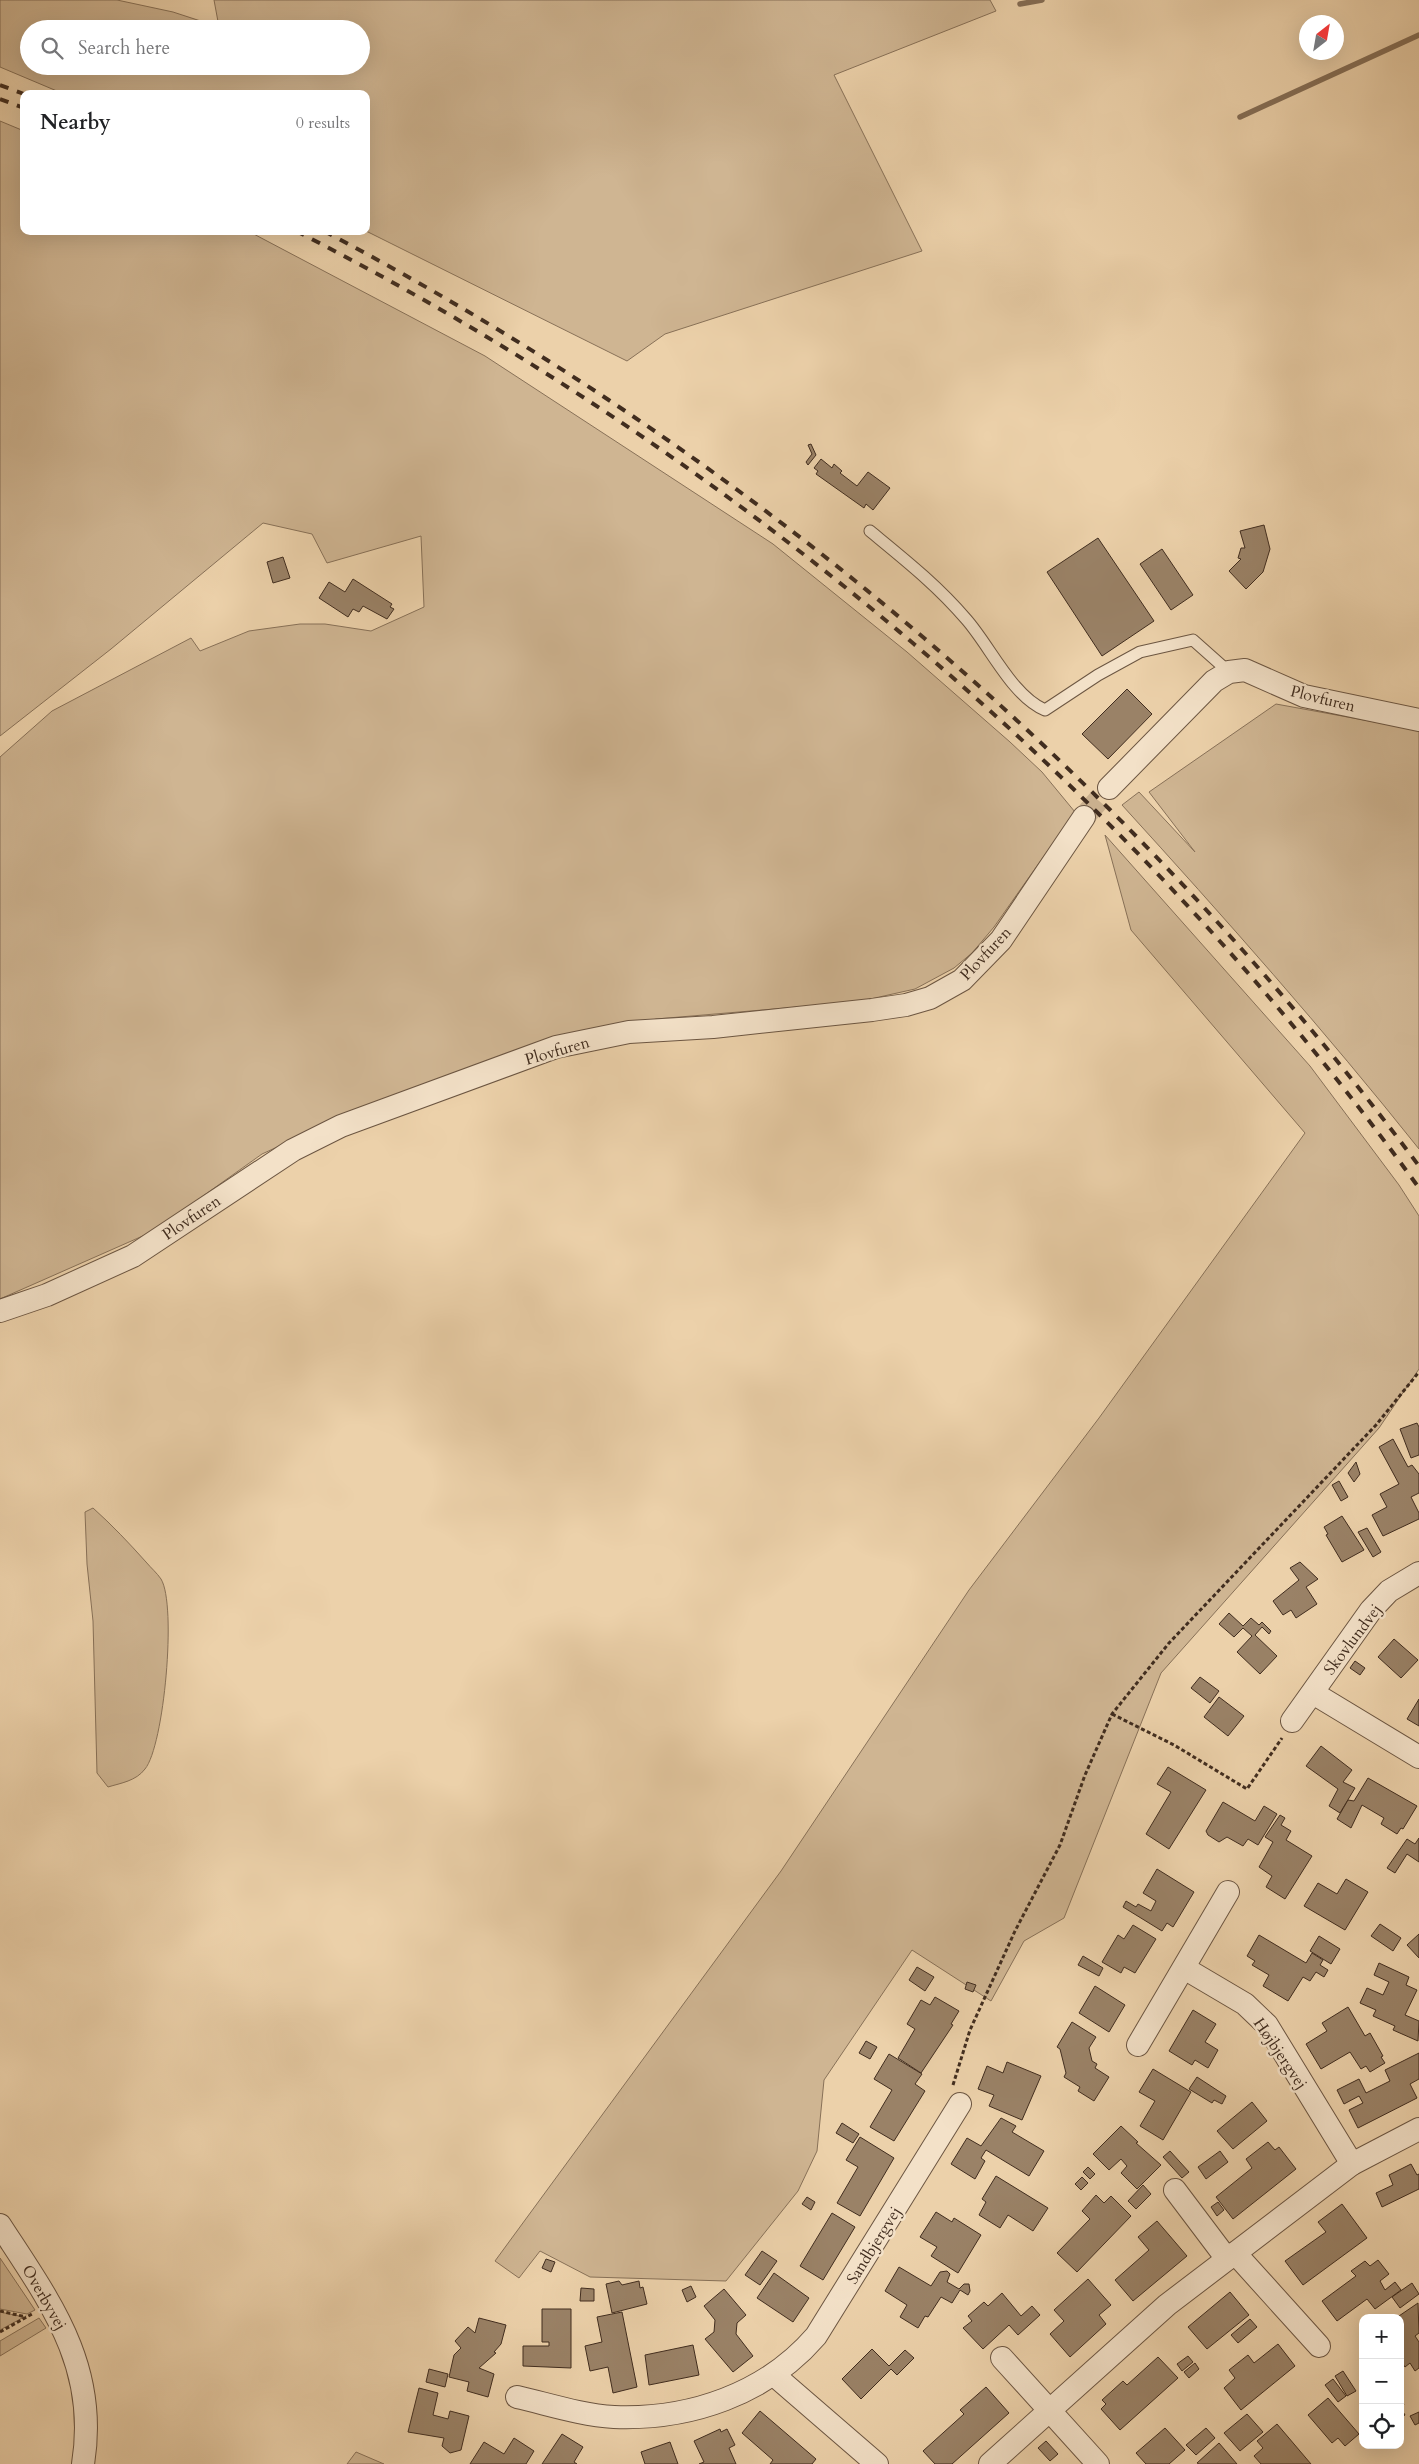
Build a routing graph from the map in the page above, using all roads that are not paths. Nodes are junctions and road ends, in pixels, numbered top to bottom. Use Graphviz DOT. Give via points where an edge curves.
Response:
graph roads {
  1 [pos="870,531"];
  2 [pos="1229,672"];
  3 [pos="1419,720"];
  4 [pos="1109,788"];
  5 [pos="1084,818"];
  6 [pos="0,1311"];
  7 [pos="1419,1573"];
  8 [pos="1312,1693"];
  9 [pos="1287,1730"];
  10 [pos="1419,1757"];
  11 [pos="1228,1892"];
  12 [pos="1184,1968"];
  13 [pos="1138,2045"];
  14 [pos="960,2104"];
  15 [pos="1419,2129"];
  16 [pos="1352,2164"];
  17 [pos="1174,2190"];
  18 [pos="0,2225"];
  19 [pos="1231,2256"];
  20 [pos="1319,2346"];
  21 [pos="1002,2358"];
  22 [pos="774,2375"];
  23 [pos="517,2397"];
  24 [pos="1048,2410"];
  25 [pos="82,2464"];
  26 [pos="877,2464"];
  27 [pos="990,2464"];
  28 [pos="1098,2464"];
  1 -- 2 [label="lane" via="926,576 967,619 1032,705 1045,710 1140,652 1193,640"];
  2 -- 3 [label="street, Plovfuren" via="1245,670 1304,696"];
  2 -- 4 [label="street" via="1214,681"];
  5 -- 6 [label="street, Plovfuren" via="1001,940 962,980 930,998 872,1010 712,1027 629,1032 556,1047 341,1126 293,1150 133,1256 47,1295"];
  7 -- 8 [label="street, Skovlundvej" via="1389,1591 1371,1610"];
  8 -- 9 [label="street, Skovlundvej"];
  8 -- 10 [label="street, Skovlundvej"];
  11 -- 12 [label="street"];
  12 -- 13 [label="street"];
  12 -- 16 [label="street, Højbjergvej" via="1245,2004 1266,2025"];
  14 -- 22 [label="street, Sandbjergvej" via="816,2336"];
  15 -- 16 [label="street"];
  16 -- 19 [label="street"];
  17 -- 19 [label="street"];
  18 -- 25 [label="street, Overbyvej" via="53,2305 69,2339 80,2375 86,2412"];
  19 -- 20 [label="street"];
  19 -- 24 [label="street" via="1167,2305"];
  21 -- 24 [label="street"];
  22 -- 23 [label="street, Sandbjergvej" via="737,2395 697,2410 655,2416 613,2417"];
  22 -- 26 [label="street"];
  24 -- 27 [label="street"];
  24 -- 28 [label="street"];
}
